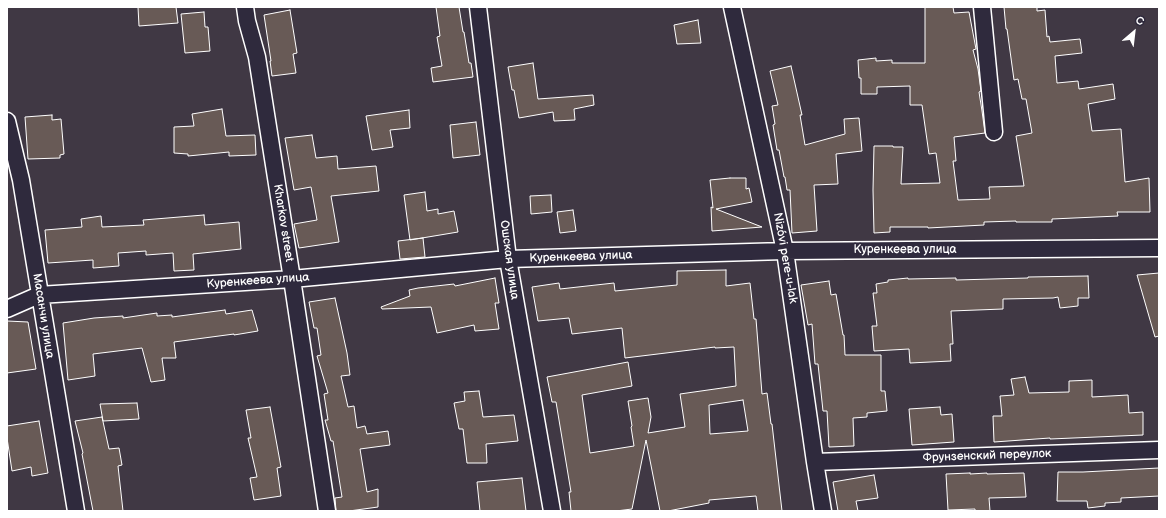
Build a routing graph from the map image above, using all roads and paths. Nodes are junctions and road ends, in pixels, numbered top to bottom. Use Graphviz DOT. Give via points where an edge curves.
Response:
graph roads {
  1 [pos="245,7"];
  2 [pos="478,7"];
  3 [pos="732,7"];
  4 [pos="982,7"];
  5 [pos="7,121"];
  6 [pos="994,132"];
  7 [pos="1159,248"];
  8 [pos="785,251"];
  9 [pos="508,259"];
  10 [pos="292,279"];
  11 [pos="39,295"];
  12 [pos="7,308"];
  13 [pos="1159,450"];
  14 [pos="815,462"];
  15 [pos="76,511"];
  16 [pos="327,511"];
  17 [pos="552,511"];
  18 [pos="823,511"];
  1 -- 10 [label="street, Kharkov street" via="257,56"];
  2 -- 9 [label="street, Ошская улица"];
  3 -- 8 [label="street, Nizóvi pere-u-lak"];
  4 -- 6 [label="street"];
  5 -- 11 [label="street, Масанчи улица" via="21,180"];
  7 -- 8 [label="street, Куренкеева улица"];
  8 -- 9 [label="street, Куренкеева улица"];
  8 -- 14 [label="street, Nizóvi pere-u-lak"];
  9 -- 10 [label="street, Куренкеева улица"];
  9 -- 17 [label="street, Ошская улица"];
  10 -- 11 [label="street, Куренкеева улица"];
  10 -- 16 [label="street, Kharkov street"];
  11 -- 12 [label="street, Куренкеева улица"];
  11 -- 15 [label="street, Масанчи улица"];
  13 -- 14 [label="street, Фрунзенский переулок"];
  14 -- 18 [label="street, Nizóvi pere-u-lak"];
}
